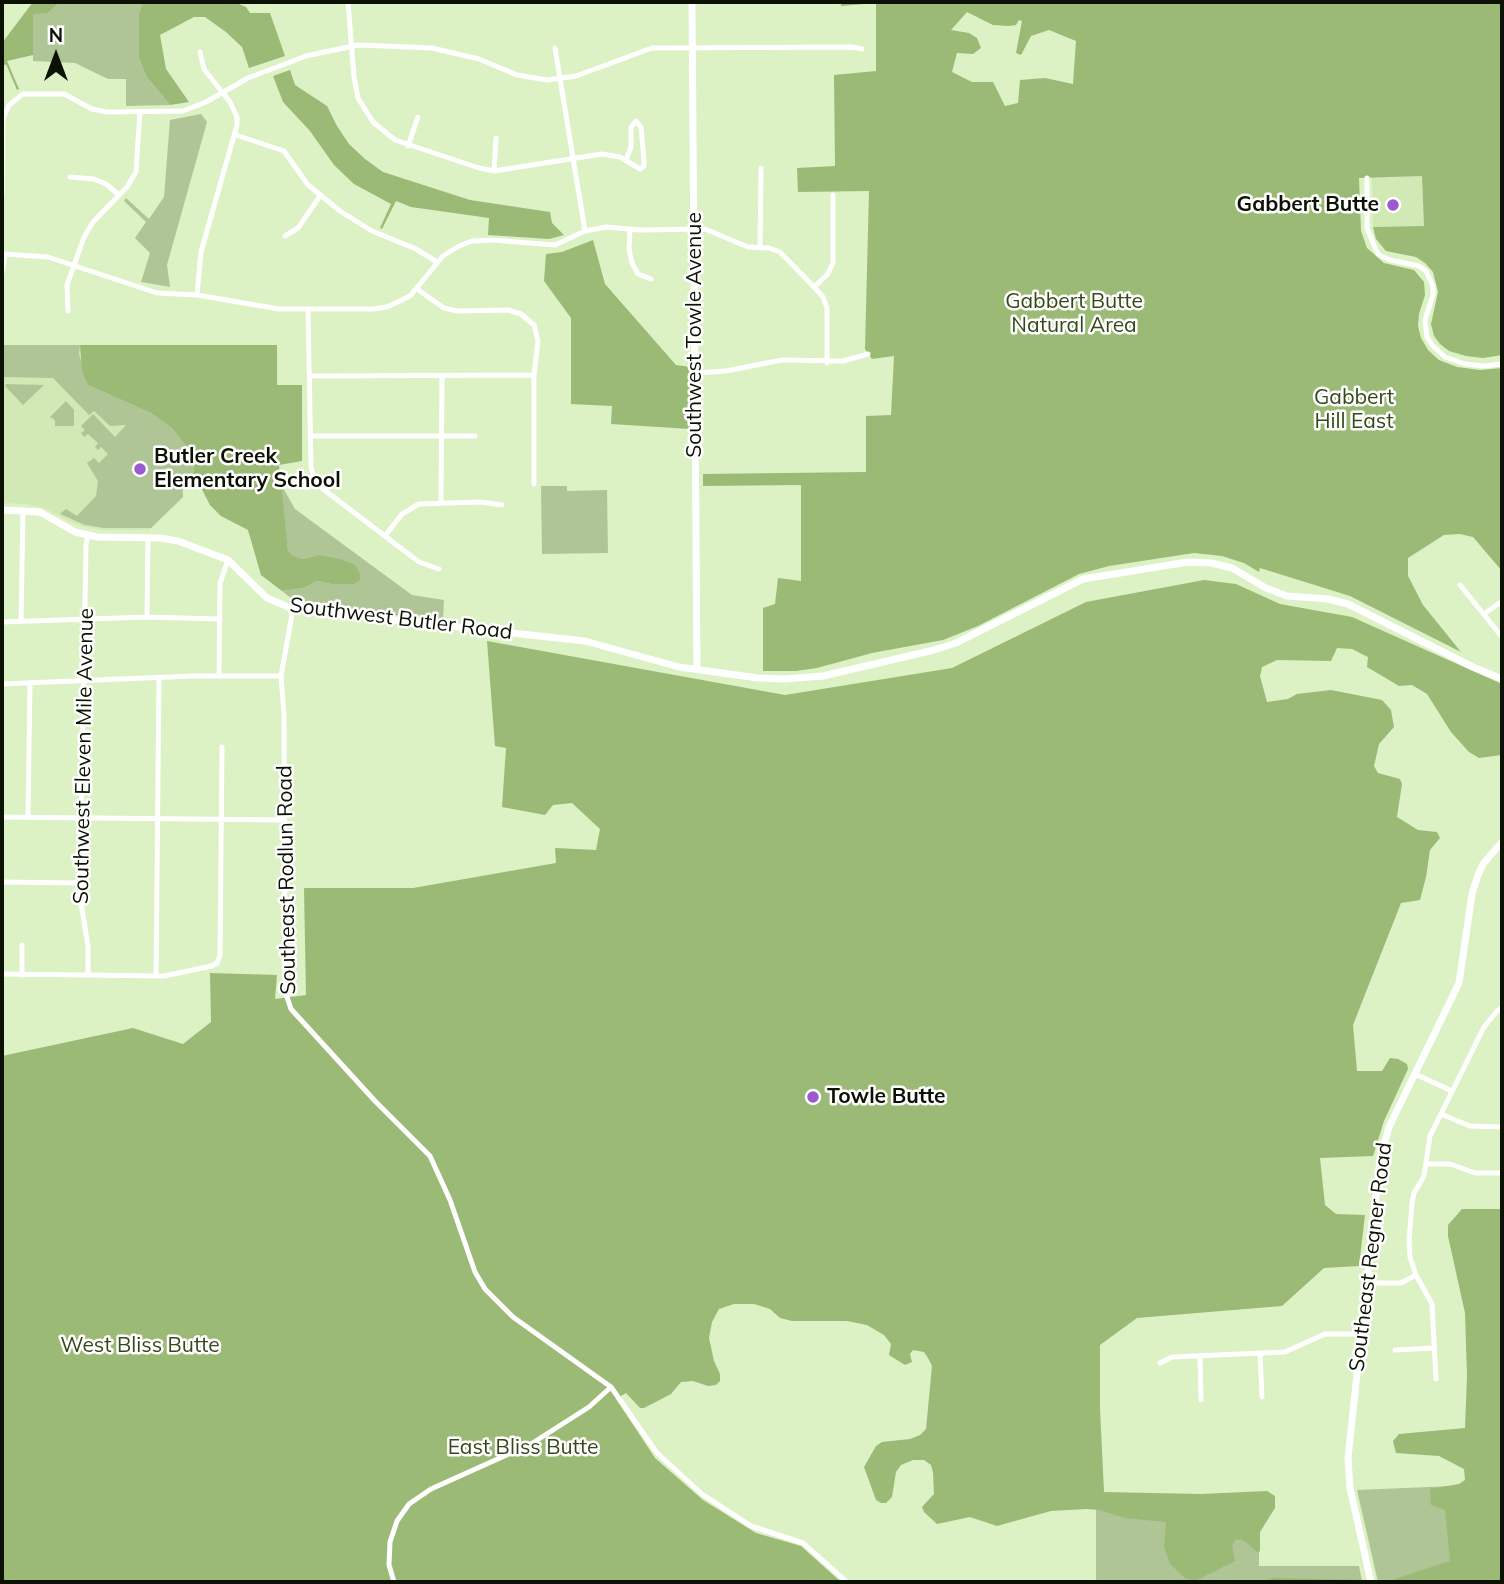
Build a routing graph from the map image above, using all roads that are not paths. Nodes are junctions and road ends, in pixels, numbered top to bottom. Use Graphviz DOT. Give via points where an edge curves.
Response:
graph roads {
  1 [pos="348,2"];
  2 [pos="692,2"];
  3 [pos="350,47"];
  4 [pos="555,48"];
  5 [pos="692,48"];
  6 [pos="862,49"];
  7 [pos="200,52"];
  8 [pos="560,79"];
  9 [pos="222,93"];
  10 [pos="140,112"];
  11 [pos="418,117"];
  12 [pos="236,135"];
  13 [pos="496,138"];
  14 [pos="408,146"];
  15 [pos="573,158"];
  16 [pos="626,160"];
  17 [pos="761,168"];
  18 [pos="494,170"];
  19 [pos="70,177"];
  20 [pos="1367,178"];
  21 [pos="2,195"];
  22 [pos="119,195"];
  23 [pos="833,195"];
  24 [pos="320,196"];
  25 [pos="630,229"];
  26 [pos="695,229"];
  27 [pos="585,231"];
  28 [pos="285,236"];
  29 [pos="760,248"];
  30 [pos="3,254"];
  31 [pos="437,262"];
  32 [pos="73,265"];
  33 [pos="2,273"];
  34 [pos="650,279"];
  35 [pos="814,287"];
  36 [pos="416,289"];
  37 [pos="197,295"];
  38 [pos="308,309"];
  39 [pos="68,311"];
  40 [pos="868,354"];
  41 [pos="827,363"];
  42 [pos="1502,364"];
  43 [pos="695,373"];
  44 [pos="534,375"];
  45 [pos="309,376"];
  46 [pos="442,377"];
  47 [pos="310,436"];
  48 [pos="475,436"];
  49 [pos="442,437"];
  50 [pos="534,484"];
  51 [pos="442,502"];
  52 [pos="502,505"];
  53 [pos="2,510"];
  54 [pos="23,510"];
  55 [pos="88,535"];
  56 [pos="385,536"];
  57 [pos="148,538"];
  58 [pos="228,560"];
  59 [pos="439,569"];
  60 [pos="1460,585"];
  61 [pos="1502,601"];
  62 [pos="293,609"];
  63 [pos="1484,614"];
  64 [pos="147,617"];
  65 [pos="85,619"];
  66 [pos="218,619"];
  67 [pos="21,621"];
  68 [pos="2,622"];
  69 [pos="1502,637"];
  70 [pos="697,669"];
  71 [pos="219,676"];
  72 [pos="281,676"];
  73 [pos="159,677"];
  74 [pos="1502,678"];
  75 [pos="83,680"];
  76 [pos="30,682"];
  77 [pos="2,684"];
  78 [pos="222,747"];
  79 [pos="2,817"];
  80 [pos="28,817"];
  81 [pos="82,817"];
  82 [pos="158,818"];
  83 [pos="222,819"];
  84 [pos="285,820"];
  85 [pos="1502,842"];
  86 [pos="2,882"];
  87 [pos="81,883"];
  88 [pos="22,945"];
  89 [pos="2,974"];
  90 [pos="22,975"];
  91 [pos="88,975"];
  92 [pos="156,976"];
  93 [pos="1498,1008"];
  94 [pos="1415,1074"];
  95 [pos="1452,1091"];
  96 [pos="1441,1114"];
  97 [pos="1502,1127"];
  98 [pos="1427,1164"];
  99 [pos="1502,1173"];
  100 [pos="1416,1275"];
  101 [pos="1365,1283"];
  102 [pos="1360,1334"];
  103 [pos="1434,1348"];
  104 [pos="1395,1350"];
  105 [pos="1260,1354"];
  106 [pos="1200,1357"];
  107 [pos="1160,1363"];
  108 [pos="1436,1379"];
  109 [pos="611,1387"];
  110 [pos="1262,1397"];
  111 [pos="1201,1400"];
  112 [pos="394,1582"];
  113 [pos="846,1582"];
  114 [pos="1371,1582"];
  1 -- 3 [label="street"];
  2 -- 5 [label="main road, Southwest Towle Avenue"];
  3 -- 8 [label="street" via="432,48 533,79"];
  3 -- 9 [label="street" via="306,56"];
  3 -- 14 [label="street" via="356,91 365,111 383,132"];
  4 -- 8 [label="street"];
  5 -- 6 [label="street"];
  5 -- 8 [label="street" via="640,50"];
  5 -- 26 [label="main road, Southwest Towle Avenue"];
  7 -- 9 [label="street" via="204,69"];
  8 -- 15 [label="street"];
  9 -- 10 [label="street" via="190,110"];
  9 -- 12 [label="street" via="235,110"];
  10 -- 21 [label="street" via="99,111 64,94 29,93 13,100 5,112"];
  10 -- 22 [label="street" via="136,172"];
  11 -- 14 [label="street"];
  12 -- 24 [label="street" via="284,151"];
  12 -- 37 [label="street" via="201,252"];
  13 -- 18 [label="street"];
  14 -- 18 [label="street"];
  15 -- 16 [label="street" via="602,154"];
  15 -- 18 [label="street"];
  15 -- 27 [label="street"];
  16 -- 16 [label="street" via="640,169 644,166 641,127 636,121"];
  17 -- 29 [label="street"];
  19 -- 22 [label="street" via="94,179"];
  20 -- 42 [label="street" via="1367,228 1379,255 1419,266 1433,286 1425,320 1432,345 1465,364"];
  22 -- 32 [label="street" via="93,222"];
  23 -- 35 [label="street" via="834,263"];
  24 -- 28 [label="street" via="298,228"];
  24 -- 31 [label="street" via="372,231"];
  25 -- 26 [label="street"];
  25 -- 27 [label="street"];
  25 -- 34 [label="street" via="632,262 638,274"];
  26 -- 29 [label="street" via="711,230 736,243"];
  26 -- 43 [label="main road, Southwest Towle Avenue"];
  27 -- 31 [label="street" via="555,244 472,242"];
  29 -- 35 [label="street" via="785,256"];
  30 -- 32 [label="street" via="48,257"];
  30 -- 33 [label="street"];
  31 -- 36 [label="street"];
  32 -- 37 [label="street" via="148,291"];
  32 -- 39 [label="street" via="67,285"];
  35 -- 41 [label="street" via="827,308"];
  36 -- 38 [label="street" via="387,307"];
  36 -- 44 [label="street" via="444,308 521,314 534,325 538,341"];
  37 -- 38 [label="street" via="279,309"];
  38 -- 45 [label="street"];
  40 -- 41 [label="street"];
  41 -- 43 [label="street" via="782,360"];
  43 -- 70 [label="main road, Southwest Towle Avenue"];
  44 -- 46 [label="street"];
  44 -- 50 [label="street"];
  45 -- 46 [label="street"];
  45 -- 47 [label="street"];
  46 -- 49 [label="street"];
  47 -- 49 [label="street"];
  47 -- 56 [label="street" via="311,467 317,483"];
  48 -- 49 [label="street"];
  49 -- 51 [label="street"];
  51 -- 52 [label="street"];
  51 -- 56 [label="street" via="409,508"];
  53 -- 54 [label="main road, Southwest Butler Road"];
  54 -- 55 [label="main road, Southwest Butler Road" via="40,512"];
  54 -- 67 [label="street"];
  55 -- 57 [label="main road, Southwest Butler Road"];
  55 -- 65 [label="street, Southwest Eleven Mile Avenue"];
  56 -- 59 [label="street" via="419,562"];
  57 -- 58 [label="main road, Southwest Butler Road" via="178,541"];
  57 -- 64 [label="street"];
  58 -- 62 [label="main road, Southwest Butler Road" via="267,598"];
  58 -- 66 [label="street" via="220,583"];
  60 -- 63 [label="street"];
  61 -- 63 [label="street"];
  62 -- 70 [label="main road, Southwest Butler Road" via="586,641"];
  62 -- 72 [label="street, Southeast Rodlun Road"];
  63 -- 69 [label="street"];
  64 -- 65 [label="street"];
  64 -- 66 [label="street"];
  65 -- 67 [label="street"];
  65 -- 75 [label="street, Southwest Eleven Mile Avenue"];
  66 -- 71 [label="street"];
  67 -- 68 [label="street"];
  70 -- 74 [label="main road, Southwest Butler Road" via="766,678 822,676 946,647 1083,579 1199,562 1232,568 1287,596 1348,604"];
  71 -- 72 [label="street"];
  71 -- 73 [label="street"];
  72 -- 84 [label="street, Southeast Rodlun Road"];
  73 -- 75 [label="street"];
  73 -- 82 [label="street"];
  75 -- 76 [label="street"];
  75 -- 81 [label="street, Southwest Eleven Mile Avenue"];
  76 -- 77 [label="street"];
  76 -- 80 [label="street"];
  78 -- 83 [label="street"];
  79 -- 80 [label="street"];
  80 -- 81 [label="street"];
  81 -- 82 [label="street"];
  81 -- 87 [label="street, Southwest Eleven Mile Avenue"];
  82 -- 83 [label="street"];
  82 -- 92 [label="street"];
  83 -- 84 [label="street"];
  83 -- 92 [label="street" via="218,962"];
  84 -- 109 [label="street, Southeast Rodlun Road" via="285,976 291,1010 430,1156 485,1289 513,1317"];
  85 -- 94 [label="main road, Southeast Regner Road" via="1478,875 1459,983"];
  86 -- 87 [label="street"];
  87 -- 91 [label="street, Southwest Eleven Mile Avenue"];
  88 -- 90 [label="street"];
  89 -- 90 [label="street"];
  90 -- 91 [label="street"];
  91 -- 92 [label="street"];
  93 -- 95 [label="street"];
  94 -- 95 [label="street"];
  94 -- 101 [label="main road, Southeast Regner Road" via="1382,1148"];
  95 -- 96 [label="street"];
  96 -- 97 [label="street" via="1470,1126"];
  96 -- 98 [label="street" via="1430,1136"];
  98 -- 99 [label="street"];
  98 -- 100 [label="street" via="1412,1203 1409,1240"];
  100 -- 101 [label="street" via="1401,1283"];
  100 -- 103 [label="street" via="1432,1304"];
  101 -- 102 [label="main road, Southeast Regner Road"];
  102 -- 105 [label="street" via="1325,1334 1285,1352"];
  102 -- 114 [label="main road, Southeast Regner Road" via="1349,1436 1350,1488"];
  103 -- 104 [label="street"];
  103 -- 108 [label="street"];
  105 -- 106 [label="street"];
  105 -- 110 [label="street"];
  106 -- 107 [label="street" via="1172,1357"];
  106 -- 111 [label="street"];
  109 -- 112 [label="street" via="589,1407 531,1444 431,1489 409,1504 388,1552"];
  109 -- 113 [label="street, Southeast Rodlun Road" via="657,1453 702,1494 751,1526 803,1543"];
}
